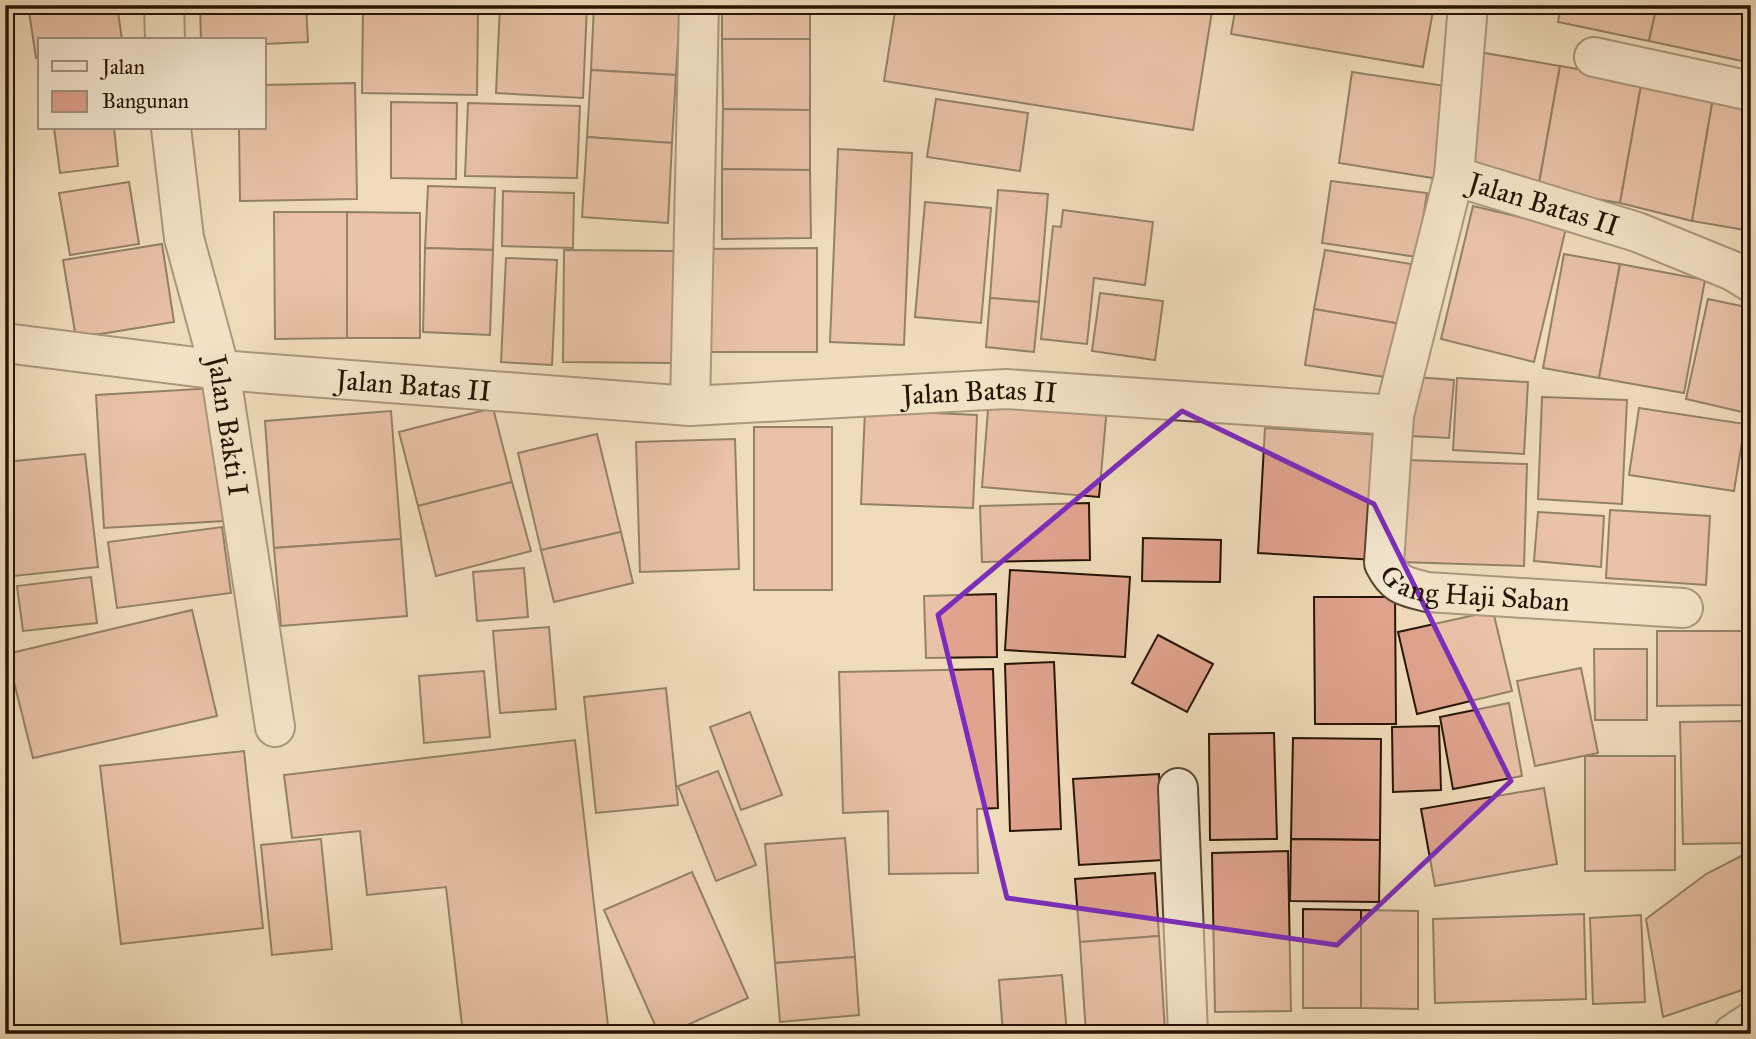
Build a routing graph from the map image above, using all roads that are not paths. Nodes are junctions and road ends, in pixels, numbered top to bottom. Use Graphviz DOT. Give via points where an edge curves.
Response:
graph roads {
  1 [pos="164,5"];
  2 [pos="699,5"];
  3 [pos="1468,5"];
  4 [pos="165,38"];
  5 [pos="1594,57"];
  6 [pos="1751,91"];
  7 [pos="171,130"];
  8 [pos="1454,176"];
  9 [pos="1751,282"];
  10 [pos="5,343"];
  11 [pos="220,370"];
  12 [pos="690,406"];
  13 [pos="1394,415"];
  14 [pos="1683,608"];
  15 [pos="275,727"];
  16 [pos="1178,788"];
  17 [pos="1751,1021"];
  18 [pos="1188,1034"];
  19 [pos="1733,1034"];
  1 -- 4 [label="street"];
  2 -- 12 [label="street"];
  3 -- 8 [label="street"];
  5 -- 6 [label="street"];
  7 -- 11 [label="street, Jalan Bakti I" via="184,238"];
  8 -- 9 [label="street, Jalan Batas II" via="1637,232"];
  8 -- 13 [label="street, Jalan Batas II"];
  10 -- 11 [label="street, Jalan Batas II"];
  11 -- 12 [label="street, Jalan Batas II"];
  11 -- 15 [label="street, Jalan Bakti I"];
  12 -- 13 [label="street, Jalan Batas II" via="1006,389"];
  13 -- 14 [label="street, Gang Haji Saban" via="1384,563 1391,578 1427,592"];
  16 -- 18 [label="street"];
  17 -- 19 [label="street"];
}
